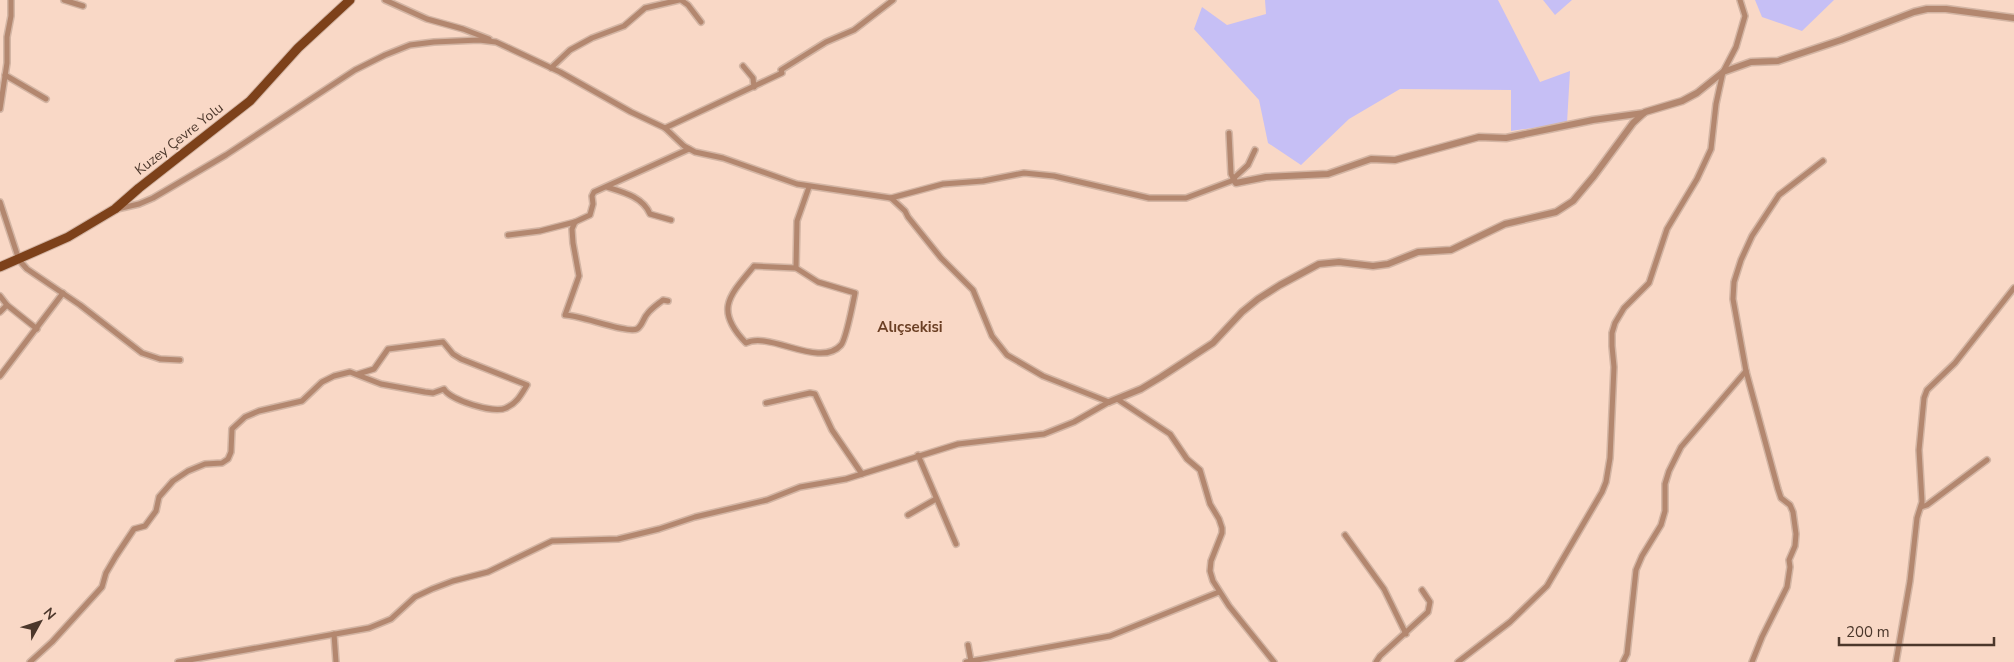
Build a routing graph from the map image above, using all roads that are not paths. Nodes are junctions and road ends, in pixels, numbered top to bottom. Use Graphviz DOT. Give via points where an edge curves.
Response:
graph roads {
  1 [pos="11,0"];
  2 [pos="64,0"];
  3 [pos="350,0"];
  4 [pos="385,0"];
  5 [pos="680,0"];
  6 [pos="893,0"];
  7 [pos="1740,0"];
  8 [pos="83,6"];
  9 [pos="2014,18"];
  10 [pos="701,22"];
  11 [pos="496,42"];
  12 [pos="743,66"];
  13 [pos="551,68"];
  14 [pos="1723,72"];
  15 [pos="5,75"];
  16 [pos="754,87"];
  17 [pos="46,99"];
  18 [pos="0,109"];
  19 [pos="1645,112"];
  20 [pos="665,128"];
  21 [pos="1229,133"];
  22 [pos="689,149"];
  23 [pos="1254,150"];
  24 [pos="1823,161"];
  25 [pos="1234,180"];
  26 [pos="809,186"];
  27 [pos="607,187"];
  28 [pos="891,198"];
  29 [pos="0,202"];
  30 [pos="115,209"];
  31 [pos="671,220"];
  32 [pos="575,222"];
  33 [pos="508,235"];
  34 [pos="19,260"];
  35 [pos="0,267"];
  36 [pos="796,268"];
  37 [pos="2014,288"];
  38 [pos="63,294"];
  39 [pos="0,296"];
  40 [pos="668,301"];
  41 [pos="7,305"];
  42 [pos="0,312"];
  43 [pos="37,329"];
  44 [pos="180,360"];
  45 [pos="1746,371"];
  46 [pos="358,374"];
  47 [pos="0,376"];
  48 [pos="1117,399"];
  49 [pos="1109,402"];
  50 [pos="766,403"];
  51 [pos="918,456"];
  52 [pos="1987,460"];
  53 [pos="862,474"];
  54 [pos="936,499"];
  55 [pos="1921,507"];
  56 [pos="908,515"];
  57 [pos="1345,535"];
  58 [pos="956,544"];
  59 [pos="1422,590"];
  60 [pos="1219,592"];
  61 [pos="334,634"];
  62 [pos="1406,634"];
  63 [pos="968,645"];
  64 [pos="969,661"];
  65 [pos="30,662"];
  66 [pos="178,662"];
  67 [pos="336,662"];
  68 [pos="1274,662"];
  69 [pos="1376,662"];
  70 [pos="1458,662"];
  71 [pos="1623,662"];
  72 [pos="1752,662"];
  73 [pos="1896,662"];
  1 -- 15 [label="street"];
  2 -- 8 [label="street"];
  3 -- 30 [label="main road, Kuzey Çevre Yolu" via="304,42 250,101"];
  4 -- 11 [label="street" via="427,19"];
  5 -- 10 [label="street"];
  5 -- 13 [label="street" via="645,8 624,26 570,50"];
  6 -- 16 [label="street" via="854,30 826,42 793,61 781,70 782,73"];
  7 -- 14 [label="street" via="1745,16 1742,32"];
  9 -- 14 [label="street" via="1927,9 1778,61 1751,62"];
  11 -- 13 [label="street"];
  11 -- 30 [label="street" via="434,42 410,45 385,55 355,70 226,155 153,198"];
  12 -- 16 [label="street" via="753,78"];
  13 -- 20 [label="street"];
  14 -- 19 [label="street" via="1682,101"];
  14 -- 70 [label="street" via="1711,149 1667,229 1649,283 1624,308 1612,333 1614,367 1610,458 1602,492 1547,586 1510,622"];
  15 -- 17 [label="street"];
  15 -- 18 [label="street"];
  16 -- 20 [label="street"];
  19 -- 25 [label="street" via="1506,138 1479,138 1395,160 1371,159 1328,174 1266,177 1241,183"];
  19 -- 48 [label="street" via="1573,201 1556,212 1505,224 1451,250 1418,252 1388,264 1319,264 1258,299 1213,343 1141,390"];
  20 -- 22 [label="street"];
  21 -- 25 [label="street"];
  22 -- 26 [label="street"];
  22 -- 27 [label="street"];
  23 -- 25 [label="street" via="1248,165"];
  24 -- 45 [label="street" via="1779,195 1752,236 1741,260 1733,299"];
  25 -- 28 [label="street" via="1186,198 1150,198 1054,176 1024,173 943,184"];
  26 -- 28 [label="street"];
  26 -- 36 [label="street" via="797,221"];
  27 -- 31 [label="street" via="640,200 650,214"];
  27 -- 32 [label="street" via="593,194 590,215"];
  28 -- 49 [label="street" via="941,258 973,290 992,336 1007,355 1043,376"];
  29 -- 34 [label="street"];
  30 -- 34 [label="main road, Kuzey Çevre Yolu" via="68,237"];
  32 -- 33 [label="street"];
  32 -- 40 [label="street" via="573,243 579,276 565,315 635,330 647,314 663,300"];
  34 -- 35 [label="main road, Kuzey Çevre Yolu"];
  34 -- 38 [label="street"];
  36 -- 36 [label="street" via="818,282 855,293 842,344 833,352 800,350 754,339 746,342 736,332 726,308 730,297 754,266"];
  37 -- 55 [label="street" via="1955,363 1927,390 1919,450"];
  38 -- 43 [label="street"];
  38 -- 44 [label="street" via="142,353 160,359"];
  39 -- 41 [label="street"];
  41 -- 42 [label="street"];
  41 -- 43 [label="street"];
  43 -- 47 [label="street"];
  45 -- 71 [label="street" via="1681,447 1669,471 1661,525 1636,570 1627,654"];
  45 -- 72 [label="street" via="1778,489 1793,512 1796,534 1789,560 1787,587"];
  46 -- 46 [label="street" via="381,384 425,392 444,389 446,394 488,409 504,410 518,400 527,385 461,359 443,342 388,349 374,369"];
  46 -- 65 [label="street" via="350,372 334,376 302,400 245,417 232,429 228,459 222,463 205,464 173,481 159,497 156,511 145,526 134,529 106,574 102,587"];
  48 -- 49 [label="street"];
  48 -- 60 [label="street" via="1170,434 1187,459 1200,470 1210,504 1222,528 1210,571"];
  49 -- 51 [label="street" via="1044,434 958,444"];
  50 -- 53 [label="street" via="815,394 832,430"];
  51 -- 53 [label="street"];
  51 -- 54 [label="street"];
  52 -- 55 [label="street"];
  53 -- 61 [label="street" via="800,487 767,500 618,538 552,541 488,572 453,581 415,597 391,619 369,628"];
  54 -- 56 [label="street"];
  54 -- 58 [label="street"];
  55 -- 73 [label="street"];
  57 -- 62 [label="street" via="1384,589"];
  59 -- 62 [label="street" via="1430,607"];
  60 -- 64 [label="street" via="1110,636"];
  60 -- 68 [label="street"];
  61 -- 66 [label="street"];
  61 -- 67 [label="street"];
  62 -- 69 [label="street"];
  63 -- 64 [label="street"];
}
